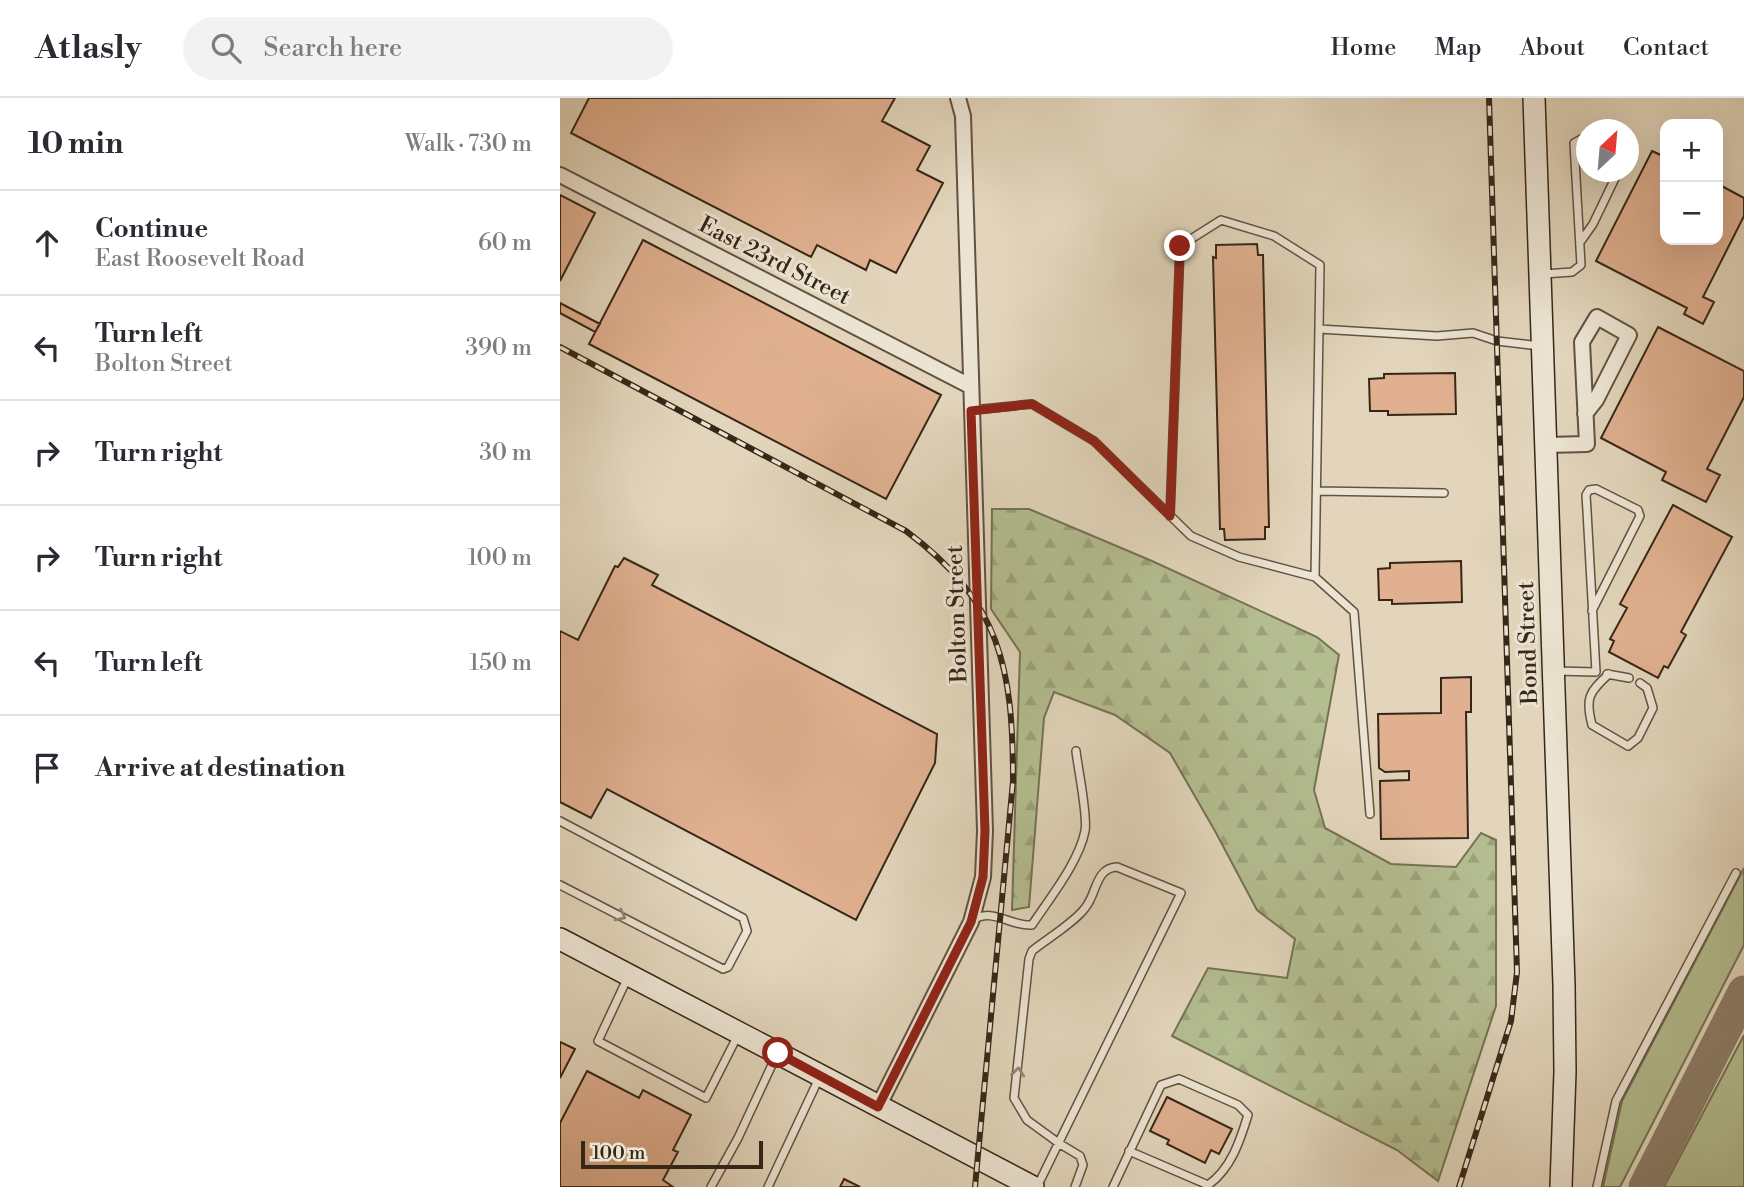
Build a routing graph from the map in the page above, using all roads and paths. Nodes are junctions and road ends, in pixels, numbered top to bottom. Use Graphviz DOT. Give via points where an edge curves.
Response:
graph roads {
  1 [pos="958,98"];
  2 [pos="1534,98"];
  3 [pos="1576,142"];
  4 [pos="1576,171"];
  5 [pos="560,175"];
  6 [pos="1577,182"];
  7 [pos="1613,182"];
  8 [pos="1581,241"];
  9 [pos="1539,274"];
  10 [pos="1319,328"];
  11 [pos="1542,347"];
  12 [pos="970,386"];
  13 [pos="971,411"];
  14 [pos="1586,414"];
  15 [pos="1546,445"];
  16 [pos="1317,491"];
  17 [pos="1444,493"];
  18 [pos="1170,516"];
  19 [pos="1315,578"];
  20 [pos="1592,611"];
  21 [pos="1554,671"];
  22 [pos="1596,672"];
  23 [pos="1609,674"];
  24 [pos="1629,678"];
  25 [pos="1640,683"];
  26 [pos="1076,751"];
  27 [pos="1370,814"];
  28 [pos="560,821"];
  29 [pos="1735,873"];
  30 [pos="560,885"];
  31 [pos="971,922"];
  32 [pos="560,939"];
  33 [pos="629,975"];
  34 [pos="739,1033"];
  35 [pos="778,1053"];
  36 [pos="820,1076"];
  37 [pos="878,1107"];
  38 [pos="1060,1144"];
  39 [pos="1129,1151"];
  40 [pos="711,1187"];
  41 [pos="768,1187"];
  42 [pos="1035,1187"];
  43 [pos="1075,1187"];
  44 [pos="1113,1187"];
  45 [pos="1561,1187"];
  46 [pos="1597,1187"];
  1 -- 12 [label="street, Bolton Street" via="963,116"];
  2 -- 9 [label="street, Bond Street"];
  3 -- 4 [label="lane"];
  5 -- 12 [label="street, East 23rd Street"];
  6 -- 8 [label="lane"];
  7 -- 8 [label="lane"];
  8 -- 9 [label="lane" via="1581,265 1572,272"];
  9 -- 11 [label="street, Bond Street"];
  10 -- 11 [label="lane" via="1437,336 1473,333"];
  10 -- 16 [label="lane"];
  10 -- 18 [label="lane" via="1320,265 1274,236 1221,220 1180,246"];
  11 -- 15 [label="street, Bond Street"];
  12 -- 13 [label="street, Bolton Street"];
  13 -- 18 [label="lane" via="1032,404 1094,441"];
  13 -- 31 [label="street, Bolton Street" via="985,831 983,877"];
  14 -- 14 [label="street" via="1582,342 1597,317 1629,335"];
  14 -- 15 [label="street" via="1587,444"];
  15 -- 21 [label="street, Bond Street"];
  16 -- 17 [label="lane"];
  16 -- 19 [label="lane"];
  18 -- 19 [label="lane" via="1191,536 1239,557"];
  19 -- 27 [label="lane" via="1354,612"];
  20 -- 20 [label="lane" via="1586,495 1596,489 1638,510 1640,516"];
  20 -- 22 [label="lane"];
  21 -- 22 [label="lane"];
  21 -- 45 [label="street, Bond Street" via="1564,985"];
  22 -- 23 [label="lane"];
  23 -- 24 [label="lane"];
  23 -- 25 [label="lane" via="1590,694 1592,726 1628,746 1638,738 1653,708 1647,688"];
  26 -- 31 [label="lane" via="1085,829 1055,891 1032,925 990,915"];
  30 -- 28 [label="lane, one-way" via="723,969 747,931 743,918"];
  29 -- 46 [label="lane" via="1616,1101"];
  31 -- 37 [label="street, Bolton Street"];
  32 -- 33 [label="street"];
  33 -- 34 [label="street"];
  33 -- 34 [label="lane" via="598,1041 706,1098"];
  34 -- 35 [label="street"];
  35 -- 36 [label="street"];
  35 -- 40 [label="lane"];
  36 -- 37 [label="street"];
  36 -- 41 [label="lane"];
  37 -- 42 [label="street"];
  38 -- 38 [label="lane, one-way" via="1027,1120 1014,1098 1032,951 1086,908 1103,872 1110,867 1129,870 1181,893"];
  38 -- 42 [label="lane"];
  38 -- 43 [label="lane" via="1082,1160"];
  39 -- 39 [label="lane" via="1208,1185 1238,1147 1248,1115 1238,1104 1179,1079 1161,1085"];
  39 -- 44 [label="lane"];
}
